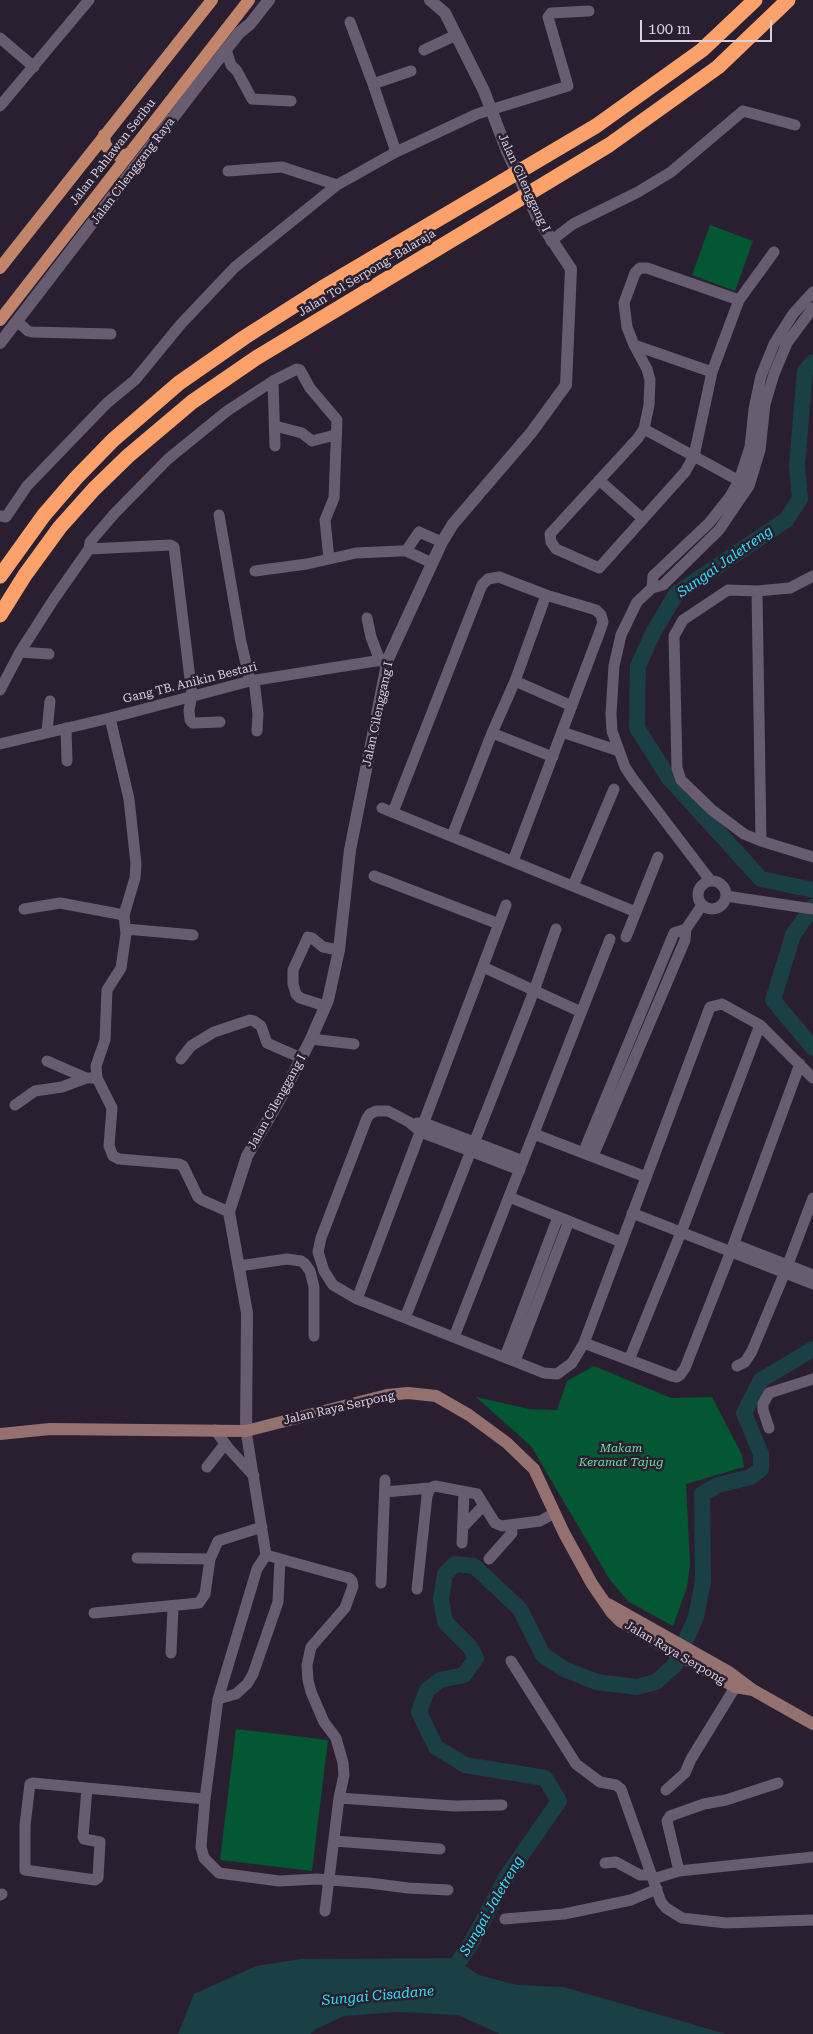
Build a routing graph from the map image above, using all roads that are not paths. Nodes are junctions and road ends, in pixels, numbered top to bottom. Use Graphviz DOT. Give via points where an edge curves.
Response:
graph roads {
  1 [pos="89,0"];
  2 [pos="212,0"];
  3 [pos="248,0"];
  4 [pos="269,0"];
  5 [pos="430,0"];
  6 [pos="755,0"];
  7 [pos="788,0"];
  8 [pos="589,11"];
  9 [pos="350,22"];
  10 [pos="456,35"];
  11 [pos="0,38"];
  12 [pos="226,50"];
  13 [pos="424,50"];
  14 [pos="34,67"];
  15 [pos="411,71"];
  16 [pos="373,84"];
  17 [pos="291,101"];
  18 [pos="0,106"];
  19 [pos="491,109"];
  20 [pos="795,125"];
  21 [pos="104,135"];
  22 [pos="396,152"];
  23 [pos="128,154"];
  24 [pos="228,170"];
  25 [pos="337,185"];
  26 [pos="551,241"];
  27 [pos="774,252"];
  28 [pos="0,268"];
  29 [pos="813,292"];
  30 [pos="739,300"];
  31 [pos="813,308"];
  32 [pos="0,320"];
  33 [pos="18,322"];
  34 [pos="111,334"];
  35 [pos="0,343"];
  36 [pos="634,345"];
  37 [pos="712,372"];
  38 [pos="273,381"];
  39 [pos="275,426"];
  40 [pos="644,428"];
  41 [pos="335,435"];
  42 [pos="276,446"];
  43 [pos="694,456"];
  44 [pos="599,480"];
  45 [pos="744,483"];
  46 [pos="219,515"];
  47 [pos="0,516"];
  48 [pos="643,519"];
  49 [pos="442,542"];
  50 [pos="88,549"];
  51 [pos="406,550"];
  52 [pos="329,559"];
  53 [pos="432,563"];
  54 [pos="255,571"];
  55 [pos="0,576"];
  56 [pos="813,576"];
  57 [pos="757,591"];
  58 [pos="546,595"];
  59 [pos="0,615"];
  60 [pos="367,618"];
  61 [pos="20,652"];
  62 [pos="49,654"];
  63 [pos="384,660"];
  64 [pos="252,681"];
  65 [pos="515,681"];
  66 [pos="0,690"];
  67 [pos="192,695"];
  68 [pos="50,701"];
  69 [pos="572,706"];
  70 [pos="110,718"];
  71 [pos="220,722"];
  72 [pos="66,728"];
  73 [pos="258,731"];
  74 [pos="47,732"];
  75 [pos="562,732"];
  76 [pos="492,733"];
  77 [pos="0,744"];
  78 [pos="619,752"];
  79 [pos="553,757"];
  80 [pos="67,761"];
  81 [pos="614,789"];
  82 [pos="452,836"];
  83 [pos="761,841"];
  84 [pos="658,857"];
  85 [pos="813,857"];
  86 [pos="513,861"];
  87 [pos="374,876"];
  88 [pos="710,880"];
  89 [pos="573,886"];
  90 [pos="726,896"];
  91 [pos="506,905"];
  92 [pos="702,905"];
  93 [pos="24,909"];
  94 [pos="813,909"];
  95 [pos="636,912"];
  96 [pos="124,915"];
  97 [pos="499,924"];
  98 [pos="126,929"];
  99 [pos="556,929"];
  100 [pos="193,935"];
  101 [pos="626,937"];
  102 [pos="610,939"];
  103 [pos="340,950"];
  104 [pos="483,966"];
  105 [pos="534,990"];
  106 [pos="326,1006"];
  107 [pos="581,1012"];
  108 [pos="760,1025"];
  109 [pos="311,1040"];
  110 [pos="354,1044"];
  111 [pos="301,1058"];
  112 [pos="181,1059"];
  113 [pos="47,1061"];
  114 [pos="800,1064"];
  115 [pos="91,1078"];
  116 [pos="813,1078"];
  117 [pos="15,1105"];
  118 [pos="422,1127"];
  119 [pos="534,1134"];
  120 [pos="473,1147"];
  121 [pos="588,1155"];
  122 [pos="521,1165"];
  123 [pos="646,1177"];
  124 [pos="509,1197"];
  125 [pos="813,1198"];
  126 [pos="633,1209"];
  127 [pos="229,1212"];
  128 [pos="563,1219"];
  129 [pos="683,1228"];
  130 [pos="621,1242"];
  131 [pos="733,1248"];
  132 [pos="239,1266"];
  133 [pos="787,1268"];
  134 [pos="813,1275"];
  135 [pos="813,1284"];
  136 [pos="357,1299"];
  137 [pos="405,1318"];
  138 [pos="314,1336"];
  139 [pos="454,1338"];
  140 [pos="584,1343"];
  141 [pos="510,1359"];
  142 [pos="629,1360"];
  143 [pos="737,1366"];
  144 [pos="813,1379"];
  145 [pos="769,1428"];
  146 [pos="215,1430"];
  147 [pos="246,1431"];
  148 [pos="0,1434"];
  149 [pos="226,1444"];
  150 [pos="207,1467"];
  151 [pos="254,1476"];
  152 [pos="430,1488"];
  153 [pos="464,1492"];
  154 [pos="484,1506"];
  155 [pos="555,1513"];
  156 [pos="511,1525"];
  157 [pos="262,1527"];
  158 [pos="463,1527"];
  159 [pos="462,1542"];
  160 [pos="266,1555"];
  161 [pos="137,1558"];
  162 [pos="210,1559"];
  163 [pos="280,1559"];
  164 [pos="489,1559"];
  165 [pos="380,1583"];
  166 [pos="417,1589"];
  167 [pos="173,1606"];
  168 [pos="94,1613"];
  169 [pos="171,1653"];
  170 [pos="511,1661"];
  171 [pos="737,1683"];
  172 [pos="218,1698"];
  173 [pos="813,1724"];
  174 [pos="778,1784"];
  175 [pos="87,1788"];
  176 [pos="666,1790"];
  177 [pos="338,1798"];
  178 [pos="205,1799"];
  179 [pos="502,1805"];
  180 [pos="334,1841"];
  181 [pos="440,1849"];
  182 [pos="813,1857"];
  183 [pos="605,1863"];
  184 [pos="680,1871"];
  185 [pos="330,1880"];
  186 [pos="654,1881"];
  187 [pos="448,1890"];
  188 [pos="325,1911"];
  189 [pos="505,1919"];
  190 [pos="813,1920"];
  1 -- 14 [label="street"];
  2 -- 21 [label="main road, Jalan Pahlawan Seribu"];
  3 -- 23 [label="main road, Jalan Pahlawan Seribu"];
  4 -- 12 [label="street, Jalan Cilenggang Raya"];
  5 -- 10 [label="street, Jalan Cilenggang I" via="445,13"];
  6 -- 55 [label="highway, Jalan Tol Serpong–Balaraja" via="702,50 596,126 315,293 179,383 112,440 76,478 44,515"];
  7 -- 59 [label="highway, Jalan Tol Serpong–Balaraja" via="718,67 609,145 256,358 192,402 128,456 60,526"];
  8 -- 19 [label="street" via="551,13 548,17 568,86"];
  9 -- 16 [label="street"];
  10 -- 13 [label="street"];
  10 -- 19 [label="street, Jalan Cilenggang I"];
  11 -- 14 [label="street"];
  12 -- 17 [label="street" via="231,65 252,99"];
  12 -- 33 [label="street, Jalan Cilenggang Raya"];
  14 -- 18 [label="street"];
  15 -- 16 [label="street"];
  16 -- 22 [label="street"];
  19 -- 22 [label="street"];
  19 -- 26 [label="street, Jalan Cilenggang I" via="511,162"];
  20 -- 26 [label="street" via="743,111 670,172 638,192 573,224"];
  21 -- 23 [label="main road" via="110,151 119,156"];
  21 -- 28 [label="main road, Jalan Pahlawan Seribu"];
  22 -- 25 [label="street"];
  23 -- 32 [label="main road, Jalan Pahlawan Seribu"];
  24 -- 25 [label="street" via="282,167"];
  25 -- 47 [label="street" via="235,267 181,324 135,380 107,403 27,486 6,517"];
  26 -- 49 [label="street, Jalan Cilenggang I" via="571,269 566,385 526,440 453,524"];
  27 -- 30 [label="street"];
  29 -- 45 [label="street" via="793,314 774,344 761,376"];
  30 -- 36 [label="street" via="640,268 624,303 627,327"];
  30 -- 37 [label="street"];
  31 -- 45 [label="street" via="787,343 774,374 765,404 760,450"];
  33 -- 34 [label="street" via="32,332"];
  33 -- 35 [label="street, Jalan Cilenggang Raya"];
  36 -- 37 [label="street"];
  36 -- 40 [label="street" via="650,380"];
  37 -- 43 [label="street"];
  38 -- 39 [label="street"];
  38 -- 41 [label="street" via="300,370 310,388 338,420"];
  38 -- 50 [label="street" via="168,458 114,513"];
  39 -- 41 [label="street" via="302,433 312,441"];
  39 -- 42 [label="street"];
  40 -- 43 [label="street"];
  40 -- 44 [label="street"];
  41 -- 52 [label="street" via="334,498 325,520"];
  43 -- 45 [label="street"];
  43 -- 48 [label="street" via="685,472"];
  44 -- 48 [label="street"];
  44 -- 48 [label="street" via="550,534 552,546 598,568"];
  45 -- 78 [label="street" via="709,523 654,576 652,588 637,602 621,635 614,666 611,714 612,731"];
  46 -- 64 [label="street" via="241,642"];
  49 -- 51 [label="street" via="418,533"];
  49 -- 53 [label="street, Jalan Cilenggang I"];
  50 -- 61 [label="street"];
  50 -- 67 [label="street" via="174,547"];
  51 -- 52 [label="street" via="356,553"];
  51 -- 53 [label="street"];
  52 -- 54 [label="street"];
  53 -- 63 [label="street, Jalan Cilenggang I"];
  56 -- 57 [label="street" via="790,588"];
  57 -- 83 [label="street"];
  57 -- 83 [label="street" via="728,590 683,620 674,636 674,655 676,768 679,776 712,810 744,834"];
  58 -- 65 [label="street"];
  58 -- 69 [label="street" via="596,610 603,622"];
  58 -- 82 [label="street" via="499,577 488,579 482,586 388,810"];
  60 -- 63 [label="street" via="371,637"];
  61 -- 62 [label="street"];
  61 -- 66 [label="street"];
  63 -- 64 [label="street, Gang TB. Anikin Bestari"];
  63 -- 103 [label="street, Jalan Cilenggang I" via="350,850"];
  64 -- 67 [label="street, Gang TB. Anikin Bestari"];
  64 -- 73 [label="street"];
  65 -- 69 [label="street"];
  65 -- 76 [label="street"];
  67 -- 70 [label="street, Gang TB. Anikin Bestari"];
  67 -- 71 [label="street" via="190,722"];
  68 -- 74 [label="street"];
  69 -- 75 [label="street"];
  70 -- 72 [label="street, Gang TB. Anikin Bestari"];
  70 -- 96 [label="street" via="129,799 136,864"];
  72 -- 74 [label="street, Gang TB. Anikin Bestari"];
  72 -- 80 [label="street"];
  74 -- 77 [label="street, Gang TB. Anikin Bestari"];
  75 -- 78 [label="street"];
  75 -- 79 [label="street"];
  76 -- 79 [label="street"];
  76 -- 82 [label="street"];
  78 -- 88 [label="street" via="633,780"];
  79 -- 86 [label="street"];
  81 -- 89 [label="street"];
  82 -- 86 [label="street"];
  83 -- 85 [label="street"];
  84 -- 95 [label="street"];
  86 -- 89 [label="street"];
  87 -- 97 [label="street"];
  88 -- 90 [label="street" via="721,884"];
  88 -- 92 [label="street" via="698,889"];
  89 -- 95 [label="street"];
  90 -- 92 [label="street" via="717,908"];
  90 -- 94 [label="street"];
  91 -- 97 [label="street"];
  92 -- 121 [label="street" via="686,929 685,940"];
  93 -- 96 [label="street" via="60,904"];
  95 -- 101 [label="street"];
  96 -- 98 [label="street"];
  97 -- 104 [label="street"];
  98 -- 100 [label="street"];
  98 -- 115 [label="street" via="121,968 107,990 105,1040"];
  99 -- 105 [label="street"];
  102 -- 107 [label="street"];
  103 -- 106 [label="street, Jalan Cilenggang I"];
  103 -- 106 [label="street" via="323,947 308,938 293,970 296,994"];
  104 -- 105 [label="street"];
  104 -- 118 [label="street"];
  105 -- 107 [label="street"];
  105 -- 120 [label="street"];
  106 -- 109 [label="street, Jalan Cilenggang I"];
  107 -- 119 [label="street"];
  108 -- 114 [label="street"];
  108 -- 123 [label="street" via="722,1004 710,1007"];
  108 -- 129 [label="street"];
  109 -- 110 [label="street"];
  109 -- 111 [label="street, Jalan Cilenggang I"];
  111 -- 112 [label="street" via="267,1043 261,1026 250,1020 214,1032 191,1046"];
  111 -- 127 [label="street, Jalan Cilenggang I" via="247,1156"];
  113 -- 115 [label="street"];
  114 -- 116 [label="street"];
  114 -- 131 [label="street"];
  115 -- 117 [label="street" via="35,1092"];
  115 -- 127 [label="street" via="112,1108 108,1139 113,1156 179,1164 186,1169 198,1197"];
  118 -- 120 [label="street"];
  118 -- 136 [label="street"];
  118 -- 136 [label="street" via="388,1111 370,1114 321,1238 318,1252 324,1270 333,1285"];
  119 -- 121 [label="street"];
  119 -- 122 [label="street"];
  120 -- 122 [label="street"];
  120 -- 137 [label="street"];
  121 -- 123 [label="street"];
  122 -- 124 [label="street"];
  123 -- 126 [label="street"];
  124 -- 128 [label="street"];
  124 -- 139 [label="street"];
  125 -- 133 [label="street"];
  126 -- 129 [label="street"];
  126 -- 130 [label="street"];
  127 -- 132 [label="street, Jalan Cilenggang I"];
  128 -- 130 [label="street"];
  128 -- 141 [label="street"];
  129 -- 131 [label="street"];
  129 -- 142 [label="street"];
  130 -- 140 [label="street"];
  131 -- 133 [label="street"];
  131 -- 142 [label="street" via="680,1375 672,1376"];
  132 -- 138 [label="street" via="288,1258 305,1264 314,1287"];
  132 -- 147 [label="street, Jalan Cilenggang I" via="247,1313"];
  133 -- 134 [label="street"];
  133 -- 135 [label="street"];
  133 -- 143 [label="street" via="752,1350 745,1362"];
  136 -- 137 [label="street"];
  137 -- 139 [label="street"];
  139 -- 141 [label="street"];
  140 -- 141 [label="street" via="572,1362 557,1374 544,1373"];
  140 -- 142 [label="street"];
  144 -- 145 [label="street" via="769,1393 763,1404"];
  146 -- 147 [label="main road, Jalan Raya Serpong"];
  146 -- 148 [label="main road, Jalan Raya Serpong" via="50,1429"];
  146 -- 149 [label="street"];
  147 -- 151 [label="street"];
  147 -- 155 [label="main road, Jalan Raya Serpong" via="387,1395 436,1396 477,1420 534,1469"];
  149 -- 150 [label="street"];
  149 -- 151 [label="street"];
  151 -- 157 [label="street"];
  152 -- 153 [label="street" via="435,1486"];
  152 -- 165 [label="street" via="385,1486"];
  152 -- 166 [label="street"];
  153 -- 154 [label="street" via="477,1494"];
  153 -- 158 [label="street"];
  154 -- 156 [label="street" via="495,1523"];
  154 -- 158 [label="street"];
  155 -- 156 [label="street" via="540,1521"];
  155 -- 171 [label="main road, Jalan Raya Serpong" via="592,1584 620,1621 651,1633"];
  156 -- 164 [label="street" via="512,1533"];
  157 -- 160 [label="street"];
  157 -- 162 [label="street" via="218,1541"];
  158 -- 159 [label="street"];
  160 -- 163 [label="street"];
  160 -- 172 [label="street" via="257,1569"];
  161 -- 162 [label="street"];
  162 -- 167 [label="street" via="204,1598 196,1605"];
  163 -- 172 [label="street" via="278,1602 253,1674 248,1684 236,1694"];
  163 -- 177 [label="street" via="352,1581 352,1593 345,1608 312,1646 307,1665 311,1692 324,1722 336,1738 343,1763 344,1775"];
  167 -- 168 [label="street"];
  167 -- 169 [label="street"];
  170 -- 186 [label="street" via="576,1764 600,1782 621,1789"];
  171 -- 173 [label="main road, Jalan Raya Serpong"];
  171 -- 176 [label="street" via="685,1773"];
  172 -- 178 [label="street"];
  174 -- 184 [label="street" via="670,1816 667,1821"];
  175 -- 175 [label="street" via="29,1785 25,1825 26,1870 98,1878 100,1842 84,1840 83,1837"];
  175 -- 178 [label="street"];
  177 -- 179 [label="street" via="454,1806"];
  177 -- 180 [label="street"];
  178 -- 185 [label="street" via="202,1852 218,1873 280,1881"];
  180 -- 181 [label="street"];
  180 -- 185 [label="street"];
  182 -- 184 [label="street"];
  183 -- 186 [label="street" via="616,1862"];
  184 -- 186 [label="street"];
  185 -- 187 [label="street"];
  185 -- 188 [label="street"];
  186 -- 189 [label="street" via="631,1900 564,1914"];
  186 -- 190 [label="street" via="666,1908 682,1918 726,1923"];
}
